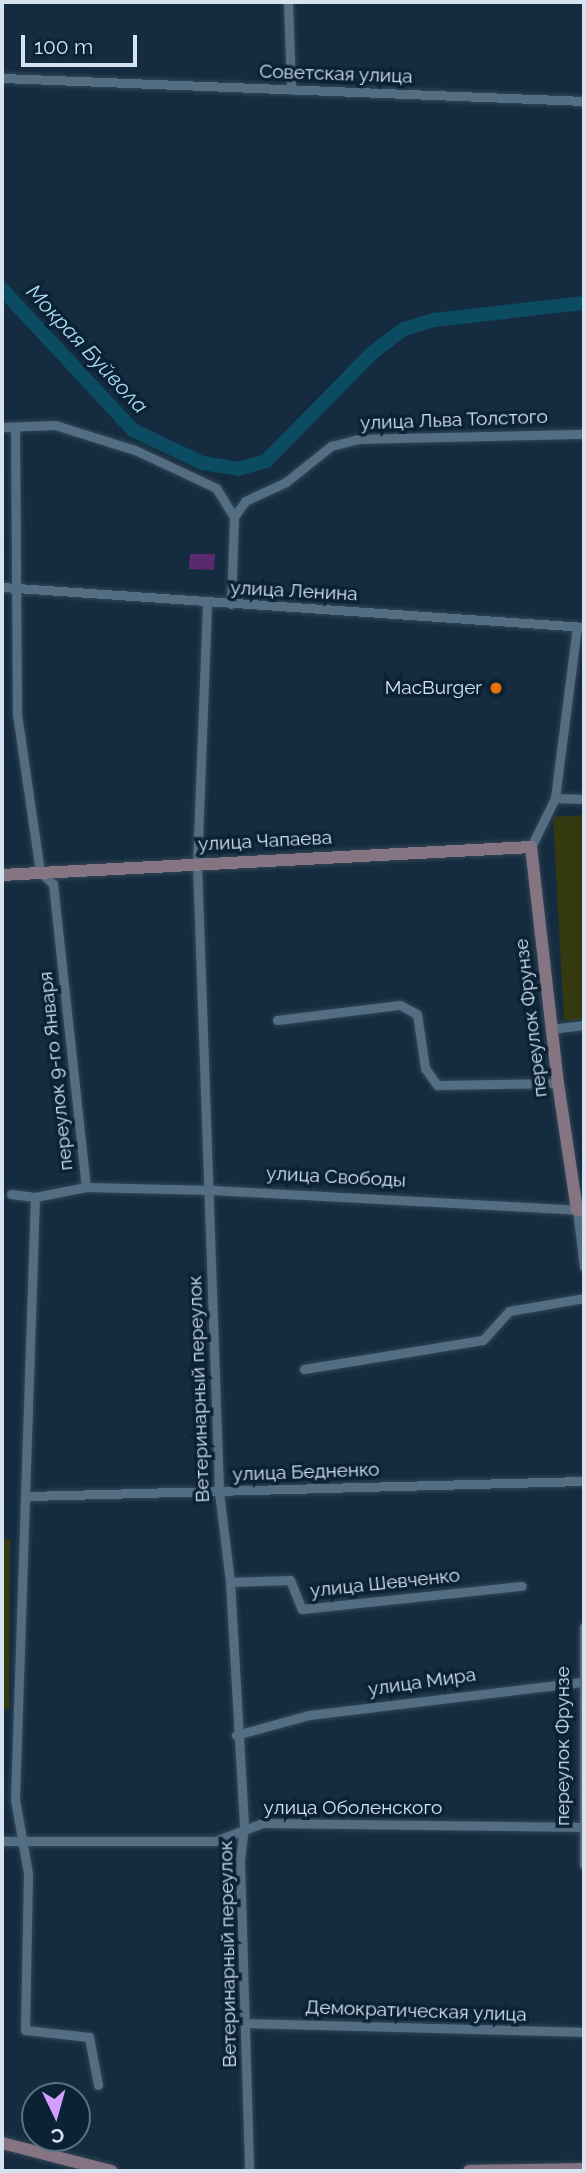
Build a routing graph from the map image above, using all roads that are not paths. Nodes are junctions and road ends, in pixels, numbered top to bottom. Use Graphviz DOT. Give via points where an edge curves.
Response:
graph roads {
  1 [pos="288,2"];
  2 [pos="2,78"];
  3 [pos="291,90"];
  4 [pos="584,101"];
  5 [pos="15,427"];
  6 [pos="2,428"];
  7 [pos="584,433"];
  8 [pos="233,517"];
  9 [pos="2,587"];
  10 [pos="16,587"];
  11 [pos="231,604"];
  12 [pos="207,605"];
  13 [pos="581,627"];
  14 [pos="555,798"];
  15 [pos="584,799"];
  16 [pos="531,847"];
  17 [pos="197,864"];
  18 [pos="40,872"];
  19 [pos="2,875"];
  20 [pos="277,1020"];
  21 [pos="584,1025"];
  22 [pos="551,1029"];
  23 [pos="558,1083"];
  24 [pos="86,1187"];
  25 [pos="212,1190"];
  26 [pos="10,1195"];
  27 [pos="35,1197"];
  28 [pos="581,1211"];
  29 [pos="584,1267"];
  30 [pos="584,1298"];
  31 [pos="304,1369"];
  32 [pos="584,1481"];
  33 [pos="219,1492"];
  34 [pos="29,1496"];
  35 [pos="230,1582"];
  36 [pos="522,1586"];
  37 [pos="584,1627"];
  38 [pos="582,1682"];
  39 [pos="236,1735"];
  40 [pos="583,1754"];
  41 [pos="582,1827"];
  42 [pos="244,1828"];
  43 [pos="22,1840"];
  44 [pos="2,1841"];
  45 [pos="584,1865"];
  46 [pos="247,2024"];
  47 [pos="584,2032"];
  48 [pos="98,2085"];
  49 [pos="2,2143"];
  50 [pos="584,2169"];
  51 [pos="111,2171"];
  52 [pos="249,2171"];
  53 [pos="469,2171"];
  1 -- 3 [label="street"];
  2 -- 3 [label="street, Советская улица"];
  3 -- 4 [label="street, Советская улица"];
  5 -- 6 [label="street"];
  5 -- 8 [label="street" via="55,425 135,450 216,488"];
  5 -- 10 [label="street, переулок 9-го Января"];
  7 -- 8 [label="street, улица Льва Толстого" via="359,439 331,446 286,482 245,501"];
  8 -- 11 [label="street"];
  9 -- 10 [label="street, улица Ленина"];
  10 -- 12 [label="street, улица Ленина"];
  10 -- 18 [label="street, переулок 9-го Января" via="17,714"];
  11 -- 12 [label="street, улица Ленина"];
  11 -- 13 [label="street, улица Ленина"];
  12 -- 17 [label="street, Ветеринарный переулок"];
  13 -- 14 [label="street"];
  14 -- 15 [label="street"];
  14 -- 16 [label="street"];
  16 -- 17 [label="main road, улица Чапаева"];
  16 -- 22 [label="main road, переулок Фрунзе"];
  17 -- 18 [label="main road, улица Чапаева"];
  17 -- 25 [label="street, Ветеринарный переулок"];
  18 -- 19 [label="main road, улица Чапаева"];
  18 -- 24 [label="street, переулок 9-го Января" via="53,884"];
  20 -- 23 [label="street" via="400,1005 417,1014 425,1068 437,1085"];
  21 -- 22 [label="street"];
  22 -- 23 [label="main road, переулок Фрунзе"];
  23 -- 28 [label="main road, переулок Фрунзе"];
  24 -- 25 [label="street, улица Свободы"];
  24 -- 27 [label="street, переулок 9-го Января"];
  25 -- 28 [label="street, улица Свободы"];
  25 -- 33 [label="street, Ветеринарный переулок"];
  26 -- 27 [label="street"];
  27 -- 34 [label="street"];
  28 -- 29 [label="street, переулок Фрунзе"];
  30 -- 31 [label="street" via="509,1311 483,1340"];
  32 -- 33 [label="street, улица Бедненко"];
  33 -- 34 [label="street, улица Бедненко"];
  33 -- 35 [label="street, Ветеринарный переулок"];
  34 -- 43 [label="street" via="15,1799"];
  35 -- 36 [label="street, улица Шевченко" via="290,1580 302,1609"];
  35 -- 39 [label="street, Ветеринарный переулок"];
  37 -- 38 [label="street, переулок Фрунзе"];
  38 -- 39 [label="street, улица Мира" via="435,1697 267,1725"];
  38 -- 40 [label="street, переулок Фрунзе"];
  39 -- 42 [label="street, Ветеринарный переулок"];
  40 -- 41 [label="street, переулок Фрунзе"];
  41 -- 42 [label="street, улица Оболенского"];
  41 -- 45 [label="street, переулок Фрунзе"];
  42 -- 43 [label="street, улица Оболенского" via="215,1841"];
  42 -- 46 [label="street, Ветеринарный переулок" via="240,1862"];
  43 -- 44 [label="street, улица Оболенского"];
  43 -- 48 [label="street" via="29,1873 25,2030 89,2037"];
  46 -- 47 [label="street, Демократическая улица"];
  46 -- 52 [label="street, Ветеринарный переулок"];
  49 -- 51 [label="main road"];
  50 -- 53 [label="main road"];
}
